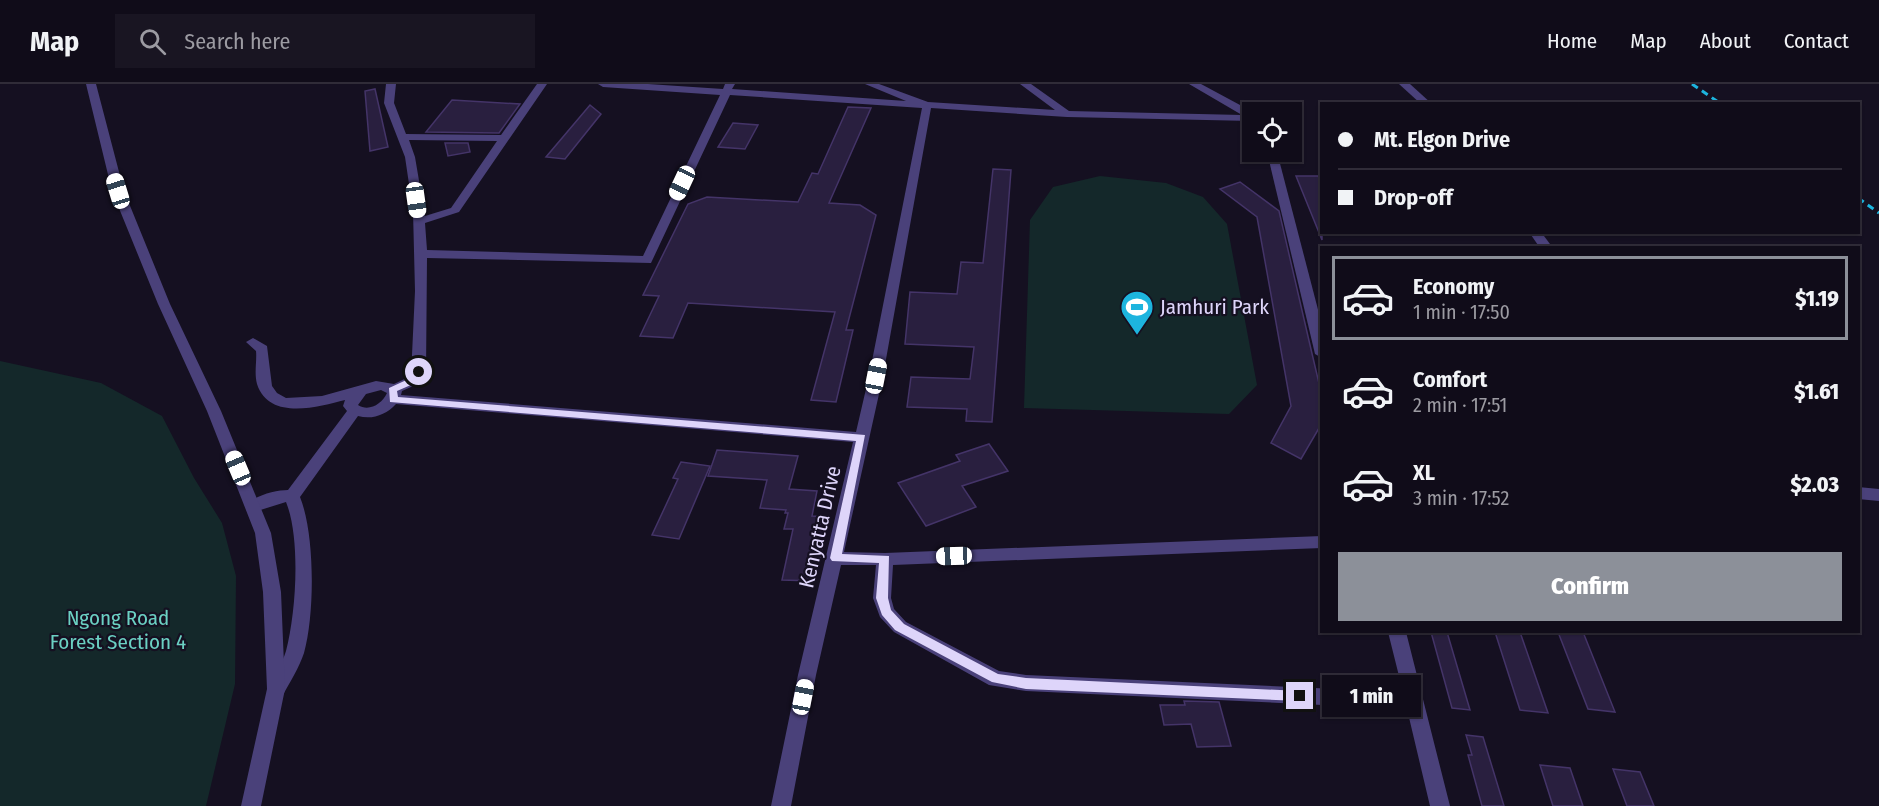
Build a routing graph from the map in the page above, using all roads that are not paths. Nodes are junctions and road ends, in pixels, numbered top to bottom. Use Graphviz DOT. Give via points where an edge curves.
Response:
graph roads {
  1 [pos="91,84"];
  2 [pos="391,84"];
  3 [pos="542,84"];
  4 [pos="603,84"];
  5 [pos="870,84"];
  6 [pos="1025,84"];
  7 [pos="1194,84"];
  8 [pos="1404,84"];
  9 [pos="728,88"];
  10 [pos="1425,102"];
  11 [pos="927,105"];
  12 [pos="1242,111"];
  13 [pos="1067,114"];
  14 [pos="1242,117"];
  15 [pos="403,137"];
  16 [pos="504,138"];
  17 [pos="1274,162"];
  18 [pos="419,221"];
  19 [pos="423,254"];
  20 [pos="253,342"];
  21 [pos="1320,346"];
  22 [pos="359,392"];
  23 [pos="393,395"];
  24 [pos="354,411"];
  25 [pos="861,438"];
  26 [pos="1860,493"];
  27 [pos="1879,495"];
  28 [pos="292,496"];
  29 [pos="254,506"];
  30 [pos="1320,542"];
  31 [pos="836,558"];
  32 [pos="885,559"];
  33 [pos="1397,633"];
  34 [pos="276,689"];
  35 [pos="1414,701"];
  36 [pos="251,806"];
  37 [pos="781,806"];
  38 [pos="1440,806"];
  1 -- 29 [label="street" via="118,191"];
  2 -- 15 [label="street" via="389,103"];
  3 -- 16 [label="street"];
  4 -- 9 [label="street"];
  5 -- 11 [label="street"];
  6 -- 13 [label="street"];
  7 -- 12 [label="street"];
  8 -- 10 [label="street"];
  9 -- 11 [label="street"];
  9 -- 19 [label="street" via="647,260"];
  11 -- 13 [label="street"];
  11 -- 25 [label="street, Kenyatta Drive"];
  13 -- 14 [label="street"];
  15 -- 16 [label="street"];
  15 -- 18 [label="street" via="411,157"];
  16 -- 18 [label="street" via="455,210"];
  17 -- 21 [label="street"];
  18 -- 19 [label="street"];
  19 -- 23 [label="street" via="419,372 417,379"];
  20 -- 22 [label="street" via="262,349 265,386 284,404"];
  22 -- 23 [label="street" via="381,385"];
  22 -- 24 [label="street" via="351,399"];
  23 -- 24 [label="street" via="375,411"];
  23 -- 25 [label="street"];
  24 -- 28 [label="street"];
  25 -- 31 [label="street, Kenyatta Drive"];
  26 -- 27 [label="street"];
  28 -- 29 [label="street" via="280,496"];
  28 -- 34 [label="street" via="298,513 303,597 294,655"];
  29 -- 34 [label="street" via="268,566"];
  30 -- 32 [label="street"];
  31 -- 32 [label="street"];
  31 -- 37 [label="street, Kenyatta Drive"];
  32 -- 35 [label="street" via="882,598 886,612 900,627 996,679"];
  33 -- 35 [label="street"];
  34 -- 36 [label="street"];
  35 -- 38 [label="street"];
}
